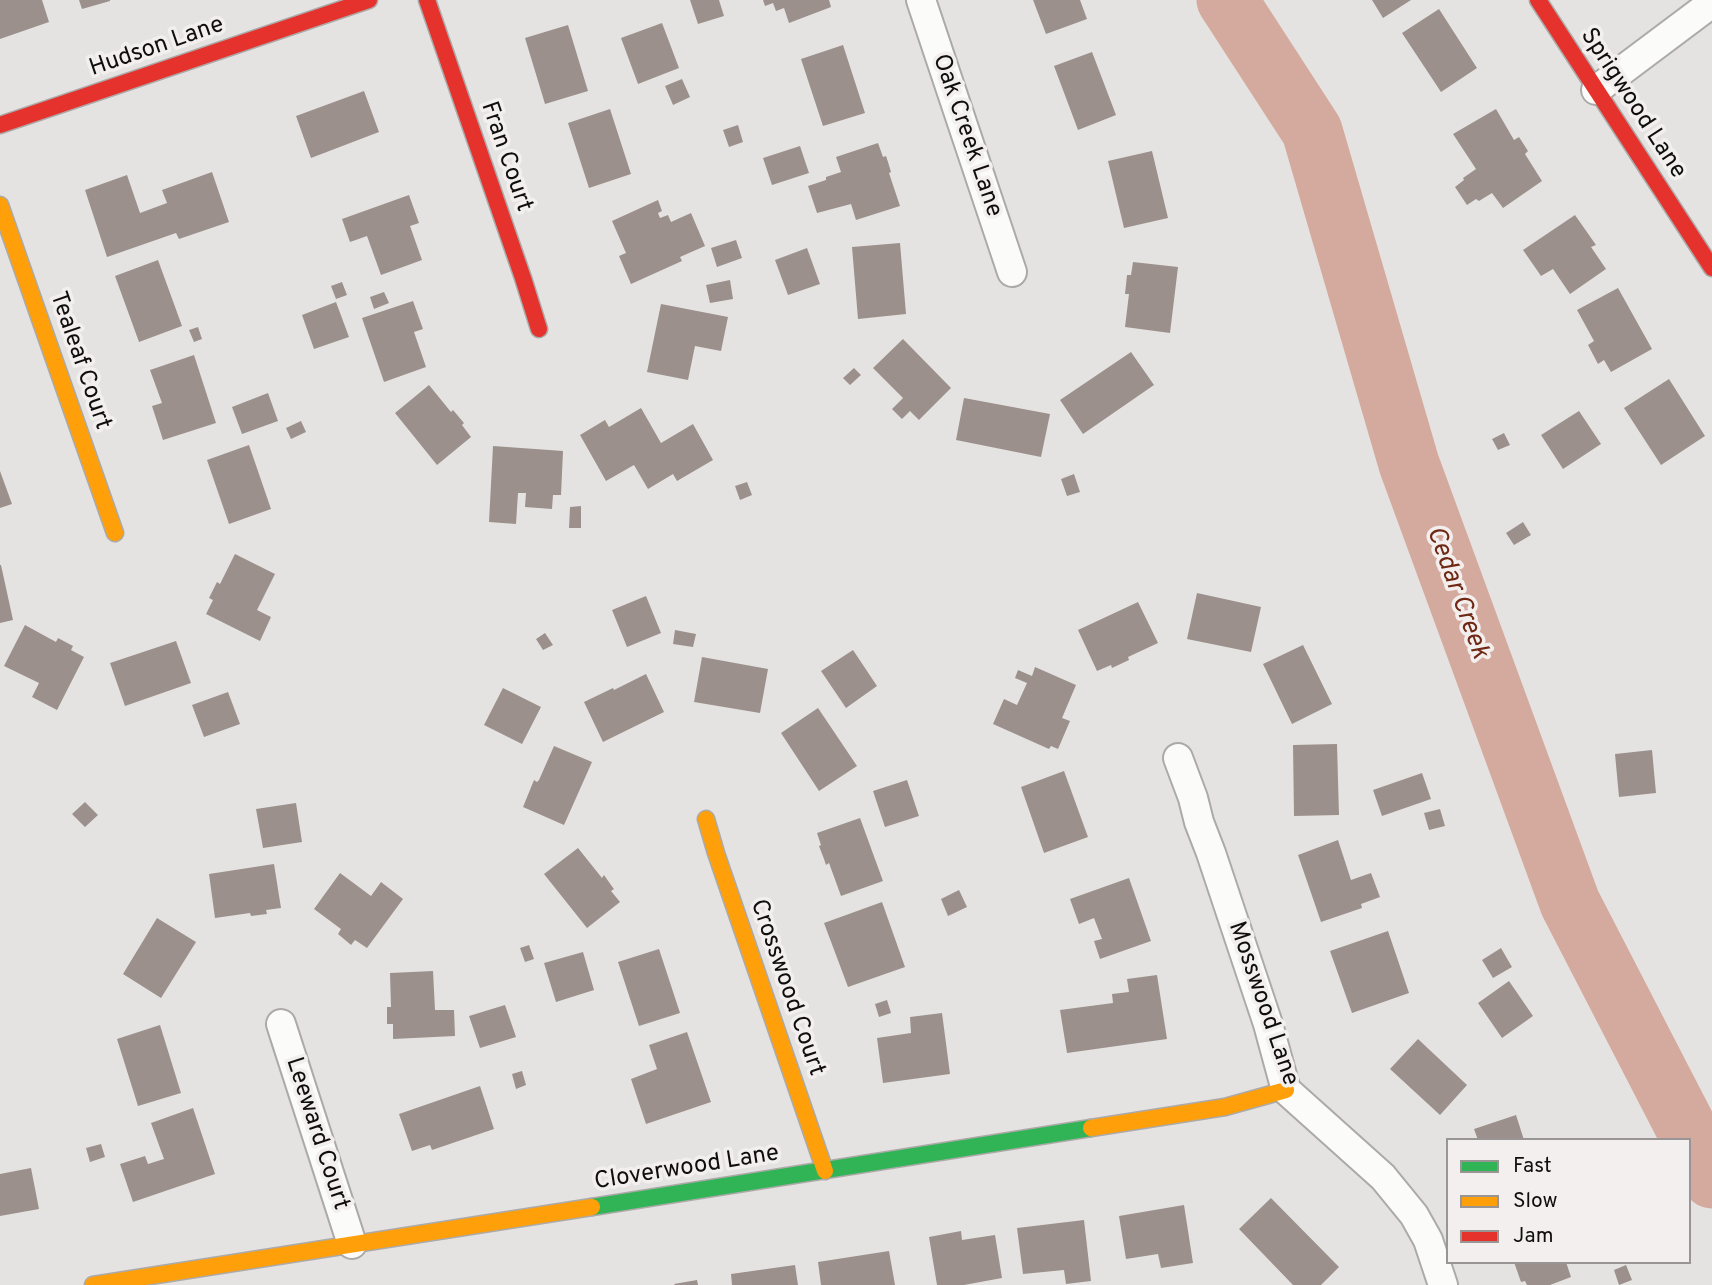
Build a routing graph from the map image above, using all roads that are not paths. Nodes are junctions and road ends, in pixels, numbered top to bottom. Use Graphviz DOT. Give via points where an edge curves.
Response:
graph roads {
  1 [pos="369,0"];
  2 [pos="428,0"];
  3 [pos="921,0"];
  4 [pos="1538,0"];
  5 [pos="1712,2"];
  6 [pos="1596,90"];
  7 [pos="0,125"];
  8 [pos="0,205"];
  9 [pos="1712,268"];
  10 [pos="1012,272"];
  11 [pos="539,329"];
  12 [pos="115,533"];
  13 [pos="1178,758"];
  14 [pos="706,819"];
  15 [pos="281,1024"];
  16 [pos="1286,1090"];
  17 [pos="825,1171"];
  18 [pos="352,1244"];
  19 [pos="93,1285"];
  20 [pos="1443,1285"];
  1 -- 7 [label="street, Hudson Lane"];
  2 -- 11 [label="street, Fran Court"];
  3 -- 10 [label="street, Oak Creek Lane"];
  4 -- 6 [label="street, Sprigwood Lane"];
  5 -- 6 [label="street"];
  6 -- 9 [label="street, Sprigwood Lane"];
  8 -- 12 [label="street, Tealeaf Court"];
  13 -- 16 [label="street, Mosswood Lane"];
  14 -- 17 [label="street, Crosswood Court"];
  15 -- 18 [label="street, Leeward Court"];
  16 -- 17 [label="street, Cloverwood Lane" via="1225,1107"];
  16 -- 20 [label="street, Mosswood Lane" via="1382,1177 1414,1215"];
  17 -- 18 [label="street, Cloverwood Lane"];
  18 -- 19 [label="street, Cloverwood Lane"];
}
